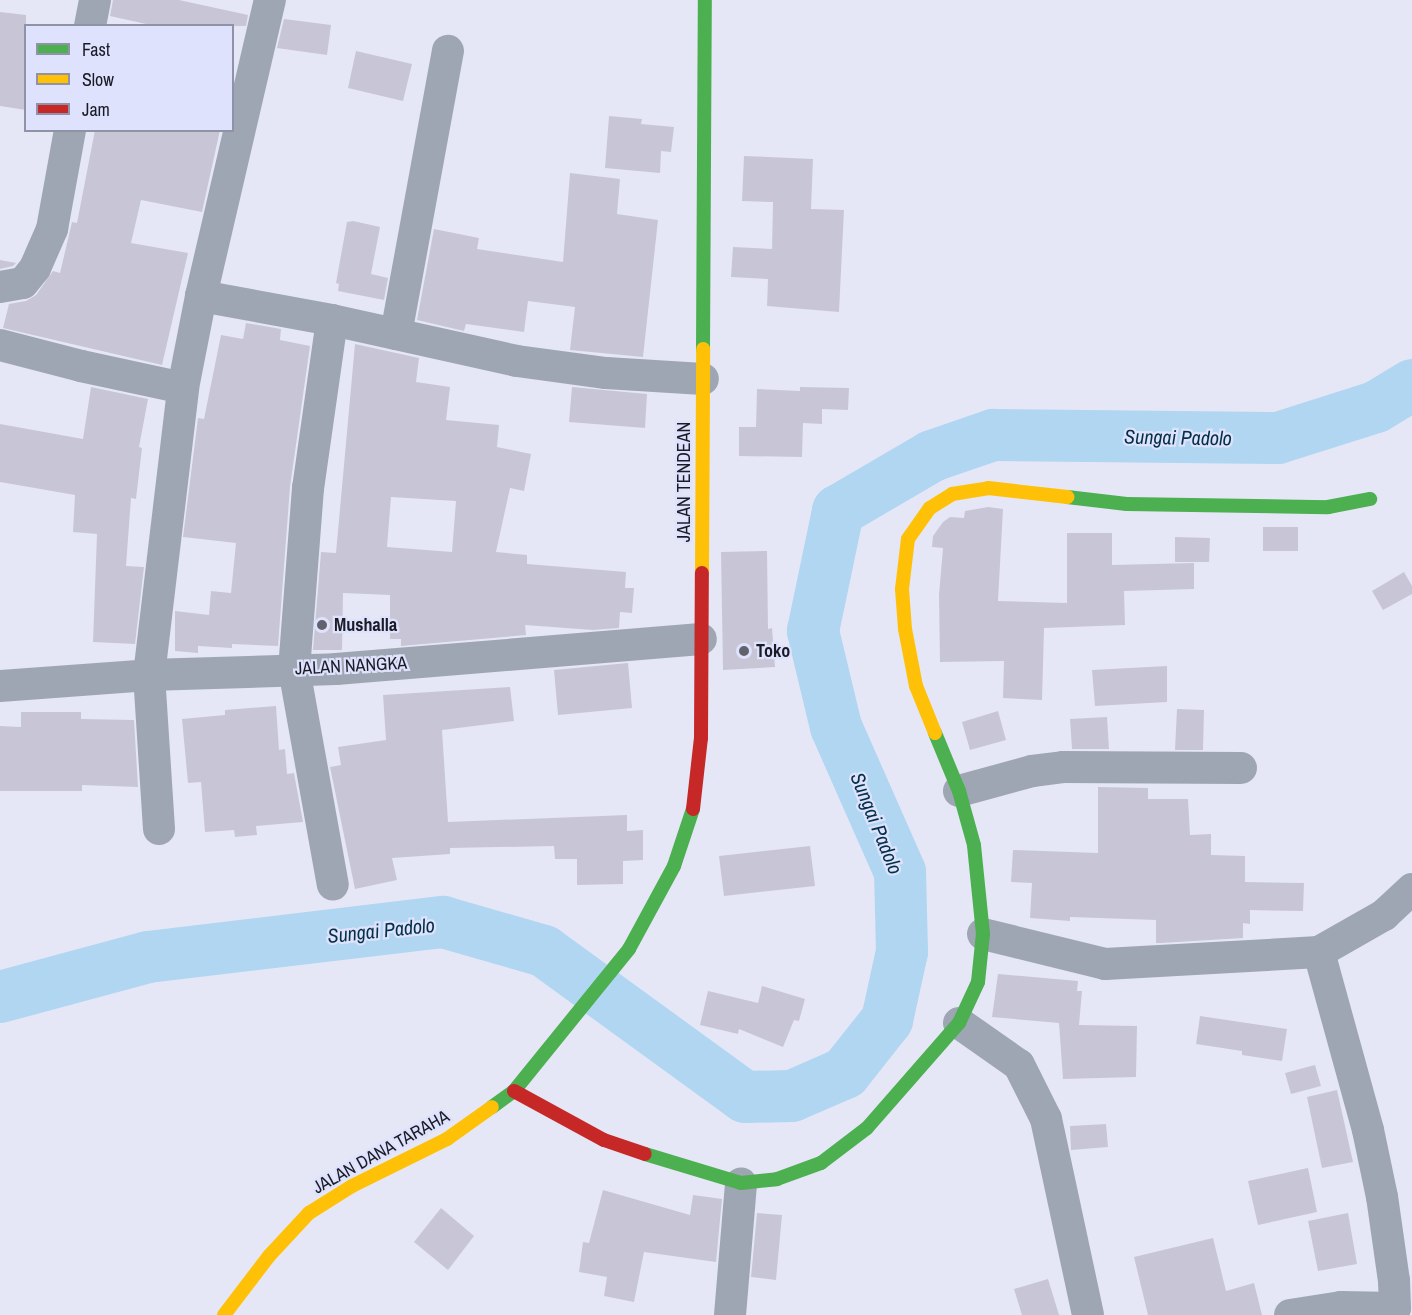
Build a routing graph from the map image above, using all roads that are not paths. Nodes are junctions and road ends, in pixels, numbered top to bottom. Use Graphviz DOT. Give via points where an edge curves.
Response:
graph roads {
  1 [pos="95,0"];
  2 [pos="270,0"];
  3 [pos="705,0"];
  4 [pos="90,24"];
  5 [pos="448,51"];
  6 [pos="70,132"];
  7 [pos="0,286"];
  8 [pos="201,296"];
  9 [pos="332,320"];
  10 [pos="396,334"];
  11 [pos="0,345"];
  12 [pos="702,379"];
  13 [pos="183,388"];
  14 [pos="1371,499"];
  15 [pos="701,639"];
  16 [pos="294,669"];
  17 [pos="149,675"];
  18 [pos="0,686"];
  19 [pos="1240,768"];
  20 [pos="960,791"];
  21 [pos="159,829"];
  22 [pos="333,885"];
  23 [pos="1412,889"];
  24 [pos="983,934"];
  25 [pos="1319,952"];
  26 [pos="959,1023"];
  27 [pos="542,1057"];
  28 [pos="514,1091"];
  29 [pos="741,1183"];
  30 [pos="1395,1311"];
  31 [pos="224,1315"];
  32 [pos="730,1315"];
  33 [pos="1088,1315"];
  34 [pos="1290,1315"];
  1 -- 4 [label="street"];
  2 -- 8 [label="street"];
  3 -- 12 [label="street, JALAN TENDEAN"];
  5 -- 10 [label="street"];
  6 -- 7 [label="street" via="52,229 35,268 23,283"];
  8 -- 9 [label="street"];
  8 -- 13 [label="street"];
  9 -- 10 [label="street"];
  9 -- 16 [label="street" via="308,488"];
  10 -- 12 [label="street" via="516,361 606,373"];
  11 -- 13 [label="street"];
  12 -- 15 [label="street, JALAN TENDEAN"];
  13 -- 17 [label="street"];
  14 -- 20 [label="street" via="1328,507 1128,504 988,488 952,494 930,508 908,539 902,589 905,629 916,686"];
  15 -- 16 [label="street, JALAN NANGKA" via="336,669"];
  15 -- 27 [label="street, JALAN TENDEAN" via="701,738 692,814 674,866 628,949"];
  16 -- 17 [label="street, JALAN NANGKA"];
  16 -- 22 [label="street"];
  17 -- 18 [label="street, JALAN NANGKA"];
  17 -- 21 [label="street"];
  19 -- 20 [label="street" via="1063,767 1032,771"];
  20 -- 24 [label="street" via="974,845"];
  23 -- 25 [label="street" via="1384,915"];
  24 -- 25 [label="street" via="1105,964"];
  24 -- 26 [label="street" via="978,982"];
  25 -- 30 [label="street" via="1368,1130 1395,1281"];
  26 -- 29 [label="street" via="867,1128 821,1162 777,1179"];
  26 -- 33 [label="street" via="1019,1065 1046,1119"];
  27 -- 28 [label="street, JALAN DANA TARAHA"];
  28 -- 29 [label="street" via="604,1140"];
  28 -- 31 [label="street, JALAN DANA TARAHA" via="447,1139 352,1186 309,1213 269,1256"];
  29 -- 32 [label="street"];
  30 -- 34 [label="street" via="1341,1307"];
}
